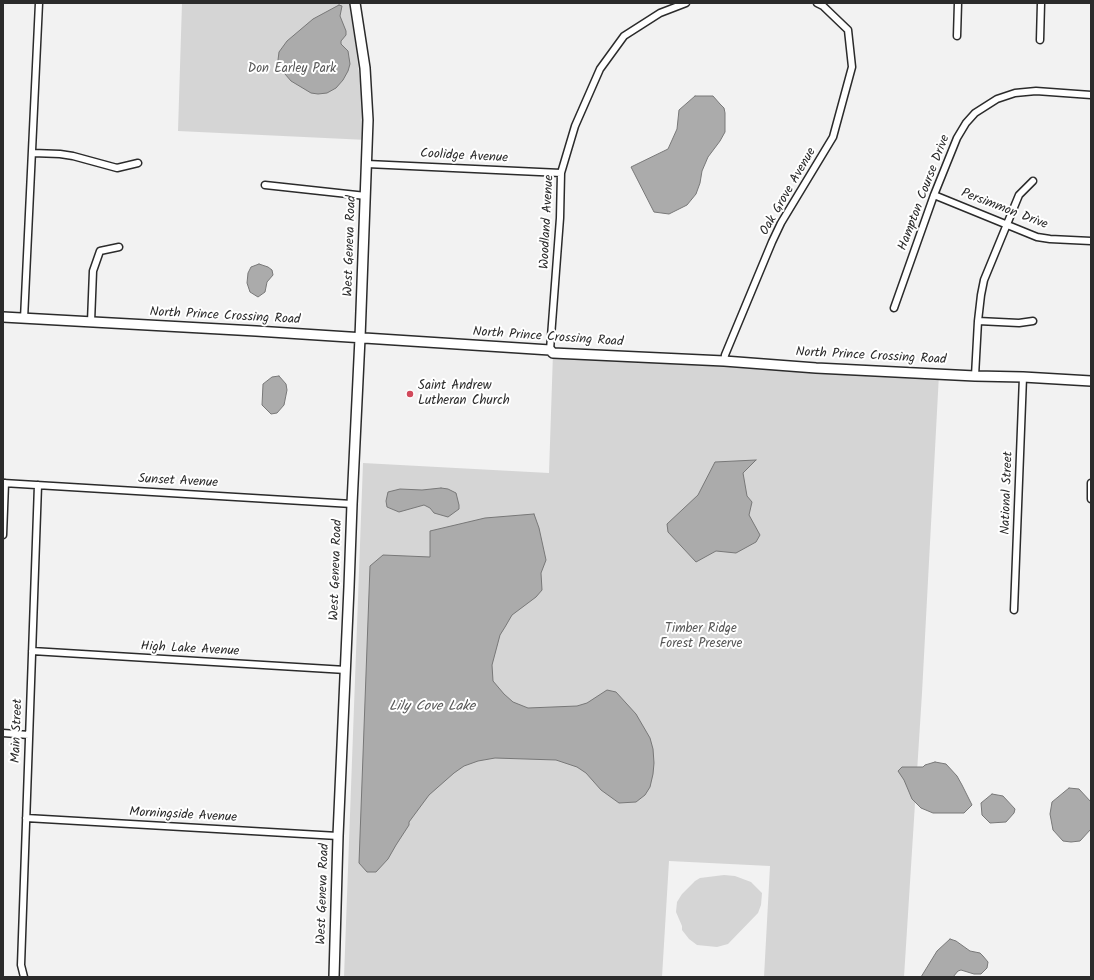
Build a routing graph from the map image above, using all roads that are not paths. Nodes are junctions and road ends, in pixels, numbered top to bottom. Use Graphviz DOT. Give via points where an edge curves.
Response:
graph roads {
  1 [pos="39,3"];
  2 [pos="355,3"];
  3 [pos="686,3"];
  4 [pos="817,3"];
  5 [pos="958,3"];
  6 [pos="1041,3"];
  7 [pos="957,36"];
  8 [pos="1040,40"];
  9 [pos="1091,94"];
  10 [pos="33,152"];
  11 [pos="138,163"];
  12 [pos="367,164"];
  13 [pos="561,173"];
  14 [pos="1033,180"];
  15 [pos="265,185"];
  16 [pos="934,195"];
  17 [pos="366,196"];
  18 [pos="1006,224"];
  19 [pos="1091,242"];
  20 [pos="119,247"];
  21 [pos="894,308"];
  22 [pos="3,317"];
  23 [pos="24,318"];
  24 [pos="978,320"];
  25 [pos="1033,321"];
  26 [pos="91,322"];
  27 [pos="360,338"];
  28 [pos="550,350"];
  29 [pos="724,361"];
  30 [pos="976,376"];
  31 [pos="1023,377"];
  32 [pos="1091,381"];
  33 [pos="4,483"];
  34 [pos="1091,483"];
  35 [pos="38,485"];
  36 [pos="1091,499"];
  37 [pos="352,504"];
  38 [pos="3,535"];
  39 [pos="1014,610"];
  40 [pos="32,652"];
  41 [pos="346,670"];
  42 [pos="3,733"];
  43 [pos="29,735"];
  44 [pos="26,818"];
  45 [pos="338,836"];
  46 [pos="24,977"];
  47 [pos="334,977"];
  1 -- 10 [label="street"];
  2 -- 12 [label="street, West Geneva Road" via="367,89"];
  3 -- 13 [label="street, Woodland Avenue" via="652,17 624,36 604,62 575,126"];
  4 -- 29 [label="street, Oak Grove Avenue" via="848,30 852,67 833,137 781,223"];
  5 -- 7 [label="street"];
  6 -- 8 [label="street"];
  9 -- 16 [label="street, Hampton Course Drive" via="1026,91 1009,94 991,102 975,113 961,131"];
  10 -- 11 [label="street" via="73,156 117,168"];
  10 -- 23 [label="street"];
  12 -- 13 [label="street, Coolidge Avenue"];
  12 -- 17 [label="street, West Geneva Road"];
  13 -- 28 [label="street, Woodland Avenue"];
  14 -- 18 [label="street" via="1019,195"];
  15 -- 17 [label="street"];
  16 -- 18 [label="street, Persimmon Drive"];
  16 -- 21 [label="street, Hampton Course Drive"];
  17 -- 27 [label="street, West Geneva Road"];
  18 -- 19 [label="street, Persimmon Drive" via="1043,238"];
  18 -- 24 [label="street" via="984,280"];
  20 -- 26 [label="street" via="100,251 93,271"];
  22 -- 23 [label="street, North Prince Crossing Road"];
  23 -- 26 [label="street, North Prince Crossing Road"];
  24 -- 25 [label="street" via="1019,323"];
  24 -- 30 [label="street"];
  26 -- 27 [label="street, North Prince Crossing Road"];
  27 -- 28 [label="street, North Prince Crossing Road"];
  27 -- 37 [label="street, West Geneva Road"];
  28 -- 29 [label="street, North Prince Crossing Road" via="553,353"];
  29 -- 30 [label="street, North Prince Crossing Road"];
  30 -- 31 [label="street, North Prince Crossing Road"];
  31 -- 32 [label="street, North Prince Crossing Road"];
  31 -- 39 [label="street, National Street"];
  33 -- 35 [label="street, Sunset Avenue"];
  33 -- 38 [label="street"];
  34 -- 36 [label="street"];
  35 -- 37 [label="street, Sunset Avenue"];
  35 -- 40 [label="street, Main Street"];
  37 -- 41 [label="street, West Geneva Road"];
  40 -- 41 [label="street, High Lake Avenue"];
  40 -- 43 [label="street, Main Street"];
  41 -- 45 [label="street, West Geneva Road"];
  42 -- 43 [label="street"];
  43 -- 44 [label="street, Main Street"];
  44 -- 45 [label="street, Morningside Avenue"];
  44 -- 46 [label="street, Main Street" via="21,965"];
  45 -- 47 [label="street, West Geneva Road"];
}
